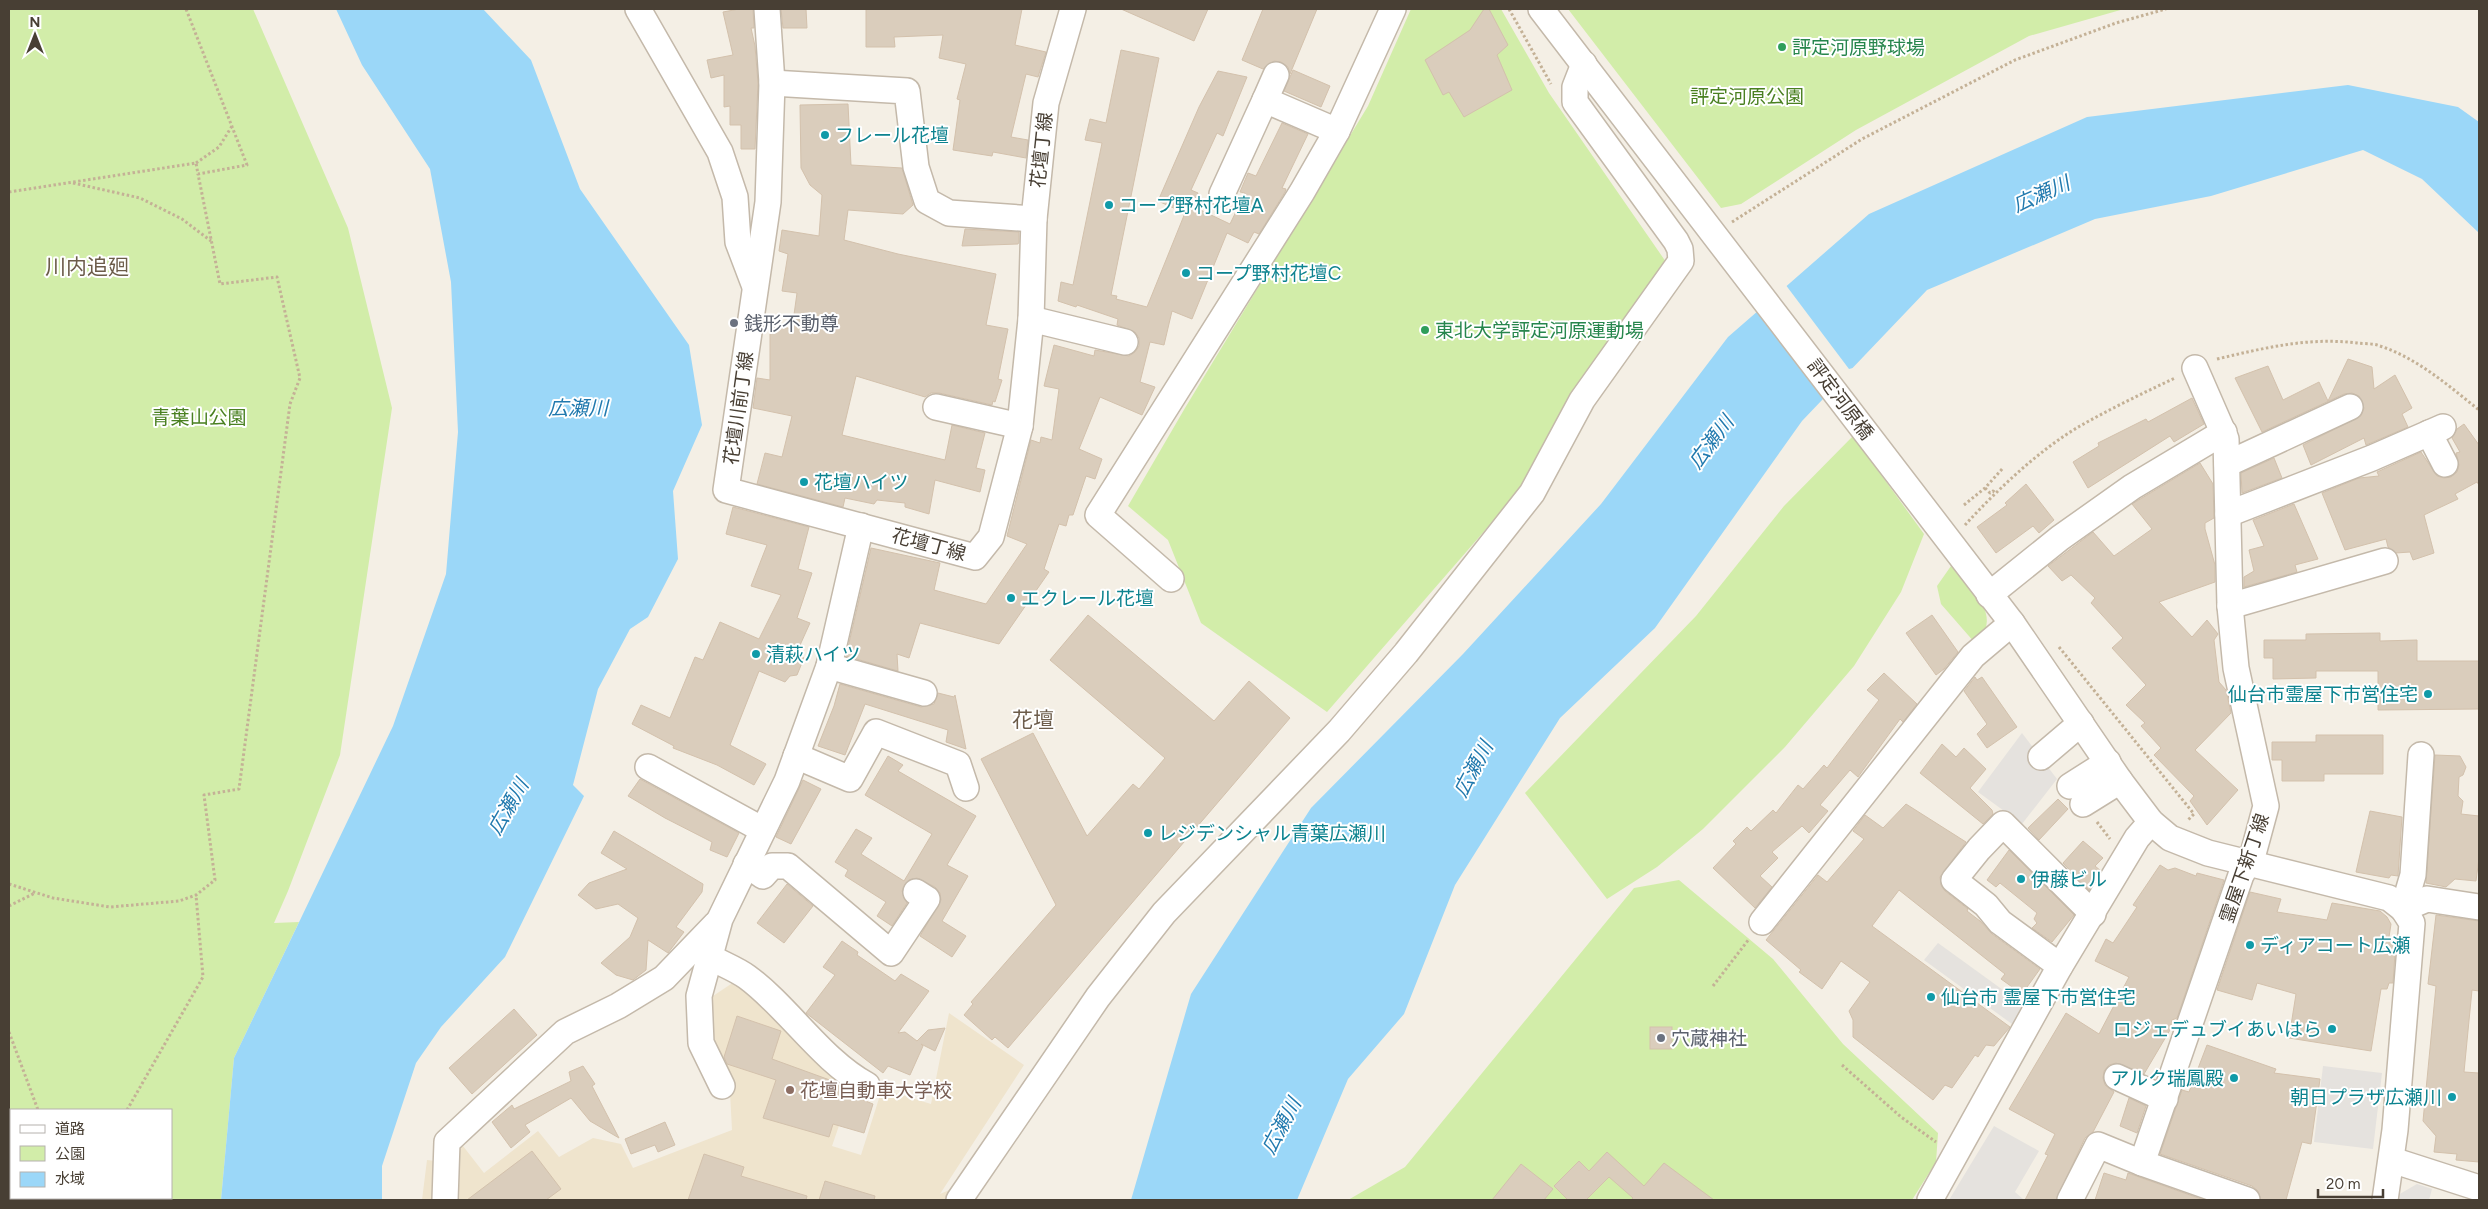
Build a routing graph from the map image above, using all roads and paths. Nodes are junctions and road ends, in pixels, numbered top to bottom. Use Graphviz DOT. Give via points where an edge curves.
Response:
graph roads {
  1 [pos="186,9"];
  2 [pos="638,9"];
  3 [pos="767,9"];
  4 [pos="1073,9"];
  5 [pos="1393,9"];
  6 [pos="1541,9"];
  7 [pos="2166,9"];
  8 [pos="1584,64"];
  9 [pos="1276,75"];
  10 [pos="772,83"];
  11 [pos="1265,100"];
  12 [pos="232,126"];
  13 [pos="1337,131"];
  14 [pos="196,163"];
  15 [pos="198,174"];
  16 [pos="72,182"];
  17 [pos="9,192"];
  18 [pos="1222,194"];
  19 [pos="1034,219"];
  20 [pos="1714,233"];
  21 [pos="211,241"];
  22 [pos="755,286"];
  23 [pos="1031,319"];
  24 [pos="1125,342"];
  25 [pos="2195,368"];
  26 [pos="936,407"];
  27 [pos="2350,407"];
  28 [pos="2479,410"];
  29 [pos="1020,426"];
  30 [pos="2224,432"];
  31 [pos="2227,464"];
  32 [pos="2445,464"];
  33 [pos="2003,468"];
  34 [pos="1985,488"];
  35 [pos="1996,493"];
  36 [pos="1964,505"];
  37 [pos="2228,514"];
  38 [pos="1970,519"];
  39 [pos="861,526"];
  40 [pos="2386,561"];
  41 [pos="1171,579"];
  42 [pos="1989,595"];
  43 [pos="2230,606"];
  44 [pos="2012,623"];
  45 [pos="2057,644"];
  46 [pos="829,666"];
  47 [pos="924,693"];
  48 [pos="2081,723"];
  49 [pos="2421,755"];
  50 [pos="796,756"];
  51 [pos="2041,758"];
  52 [pos="648,767"];
  53 [pos="2114,771"];
  54 [pos="966,788"];
  55 [pos="2076,795"];
  56 [pos="2188,821"];
  57 [pos="2151,822"];
  58 [pos="763,830"];
  59 [pos="2248,863"];
  60 [pos="746,864"];
  61 [pos="9,884"];
  62 [pos="36,892"];
  63 [pos="196,895"];
  64 [pos="929,900"];
  65 [pos="9,906"];
  66 [pos="2479,907"];
  67 [pos="2403,909"];
  68 [pos="2093,914"];
  69 [pos="720,919"];
  70 [pos="1762,922"];
  71 [pos="710,957"];
  72 [pos="2060,966"];
  73 [pos="1713,986"];
  74 [pos="9,1032"];
  75 [pos="1842,1065"];
  76 [pos="2117,1077"];
  77 [pos="867,1084"];
  78 [pos="722,1086"];
  79 [pos="2165,1099"];
  80 [pos="38,1109"];
  81 [pos="128,1109"];
  82 [pos="1960,1146"];
  83 [pos="2392,1160"];
  84 [pos="2142,1163"];
  85 [pos="2479,1188"];
  86 [pos="445,1200"];
  87 [pos="959,1200"];
  88 [pos="1930,1200"];
  89 [pos="2070,1200"];
  90 [pos="2247,1200"];
  91 [pos="2386,1200"];
  1 -- 12 [label="path"];
  2 -- 22 [label="street" via="720,152 735,197 738,242"];
  3 -- 10 [label="street, 花壇川前丁線"];
  4 -- 19 [label="street, 花壇丁線" via="1046,103"];
  5 -- 13 [label="street"];
  6 -- 8 [label="street, 評定河原橋"];
  7 -- 20 [label="path" via="2116,23 2015,60 1862,139"];
  8 -- 20 [label="street, 評定河原橋"];
  8 -- 87 [label="street" via="1575,87 1575,102 1676,241 1681,261 1582,400 1532,493 1406,653 1339,731 1164,913 1098,997"];
  9 -- 11 [label="street"];
  10 -- 19 [label="street" via="907,91 916,167 928,200 949,213"];
  10 -- 22 [label="street, 花壇川前丁線" via="768,202"];
  11 -- 13 [label="street"];
  11 -- 18 [label="street"];
  12 -- 14 [label="path" via="219,146"];
  12 -- 15 [label="path" via="247,164"];
  13 -- 41 [label="street" via="1302,192 1098,515"];
  14 -- 15 [label="path"];
  14 -- 16 [label="path"];
  15 -- 21 [label="path"];
  16 -- 17 [label="path"];
  16 -- 21 [label="path" via="140,198 182,218"];
  19 -- 23 [label="street, 花壇丁線"];
  20 -- 42 [label="street, 評定河原橋" via="1956,531"];
  21 -- 63 [label="path" via="220,284 277,276 300,378 290,404 239,789 204,794 215,880"];
  22 -- 39 [label="street, 花壇川前丁線" via="726,490"];
  23 -- 24 [label="street"];
  23 -- 29 [label="street, 花壇丁線"];
  25 -- 28 [label="path" via="2230,356 2311,340 2379,345 2411,360"];
  25 -- 30 [label="street, 霊屋下新丁線"];
  25 -- 35 [label="path" via="2079,427"];
  26 -- 29 [label="street"];
  27 -- 31 [label="street"];
  29 -- 39 [label="street, 花壇丁線" via="991,537 975,557"];
  30 -- 31 [label="street, 霊屋下新丁線"];
  30 -- 42 [label="street" via="2132,487 2060,538"];
  31 -- 37 [label="street, 霊屋下新丁線"];
  32 -- 37 [label="street" via="2436,430"];
  33 -- 34 [label="path"];
  34 -- 35 [label="path"];
  34 -- 36 [label="path"];
  35 -- 38 [label="path"];
  37 -- 43 [label="street, 霊屋下新丁線"];
  39 -- 46 [label="street"];
  40 -- 43 [label="street"];
  42 -- 44 [label="street, 評定河原橋"];
  43 -- 59 [label="street, 霊屋下新丁線" via="2236,668 2266,806"];
  44 -- 48 [label="street, 評定河原橋"];
  44 -- 70 [label="street" via="1973,656"];
  45 -- 56 [label="path" via="2194,814"];
  46 -- 47 [label="street"];
  46 -- 50 [label="street"];
  48 -- 51 [label="street"];
  48 -- 53 [label="street, 評定河原橋"];
  49 -- 67 [label="street" via="2413,875"];
  50 -- 54 [label="street" via="850,779 876,732 958,764"];
  50 -- 58 [label="street"];
  52 -- 58 [label="street"];
  53 -- 55 [label="street"];
  53 -- 57 [label="street, 評定河原橋"];
  57 -- 59 [label="street, 評定河原橋" via="2170,838 2208,853"];
  57 -- 68 [label="street" via="2137,838"];
  58 -- 60 [label="street"];
  59 -- 67 [label="street, 評定河原橋" via="2389,898"];
  59 -- 79 [label="street, 霊屋下新丁線" via="2241,875"];
  60 -- 64 [label="street" via="763,876 772,866 788,866 890,953"];
  60 -- 69 [label="street"];
  61 -- 62 [label="path"];
  62 -- 63 [label="path" via="110,907 179,901"];
  62 -- 65 [label="path"];
  63 -- 81 [label="path" via="203,977"];
  66 -- 67 [label="street" via="2427,899"];
  67 -- 83 [label="street" via="2412,923"];
  68 -- 72 [label="street"];
  68 -- 72 [label="street" via="2003,824 1954,880 1986,905 2000,922"];
  69 -- 71 [label="street"];
  69 -- 86 [label="street" via="664,978 618,1006 565,1032 447,1142"];
  70 -- 73 [label="path"];
  71 -- 77 [label="street" via="747,977 847,1074"];
  71 -- 78 [label="street" via="698,996 701,1043"];
  72 -- 82 [label="street"];
  74 -- 80 [label="path"];
  75 -- 82 [label="path" via="1901,1117"];
  76 -- 79 [label="street"];
  79 -- 84 [label="street, 霊屋下新丁線"];
  82 -- 88 [label="street"];
  83 -- 85 [label="street"];
  83 -- 91 [label="street"];
  84 -- 89 [label="street" via="2098,1145"];
  84 -- 90 [label="street"];
}
